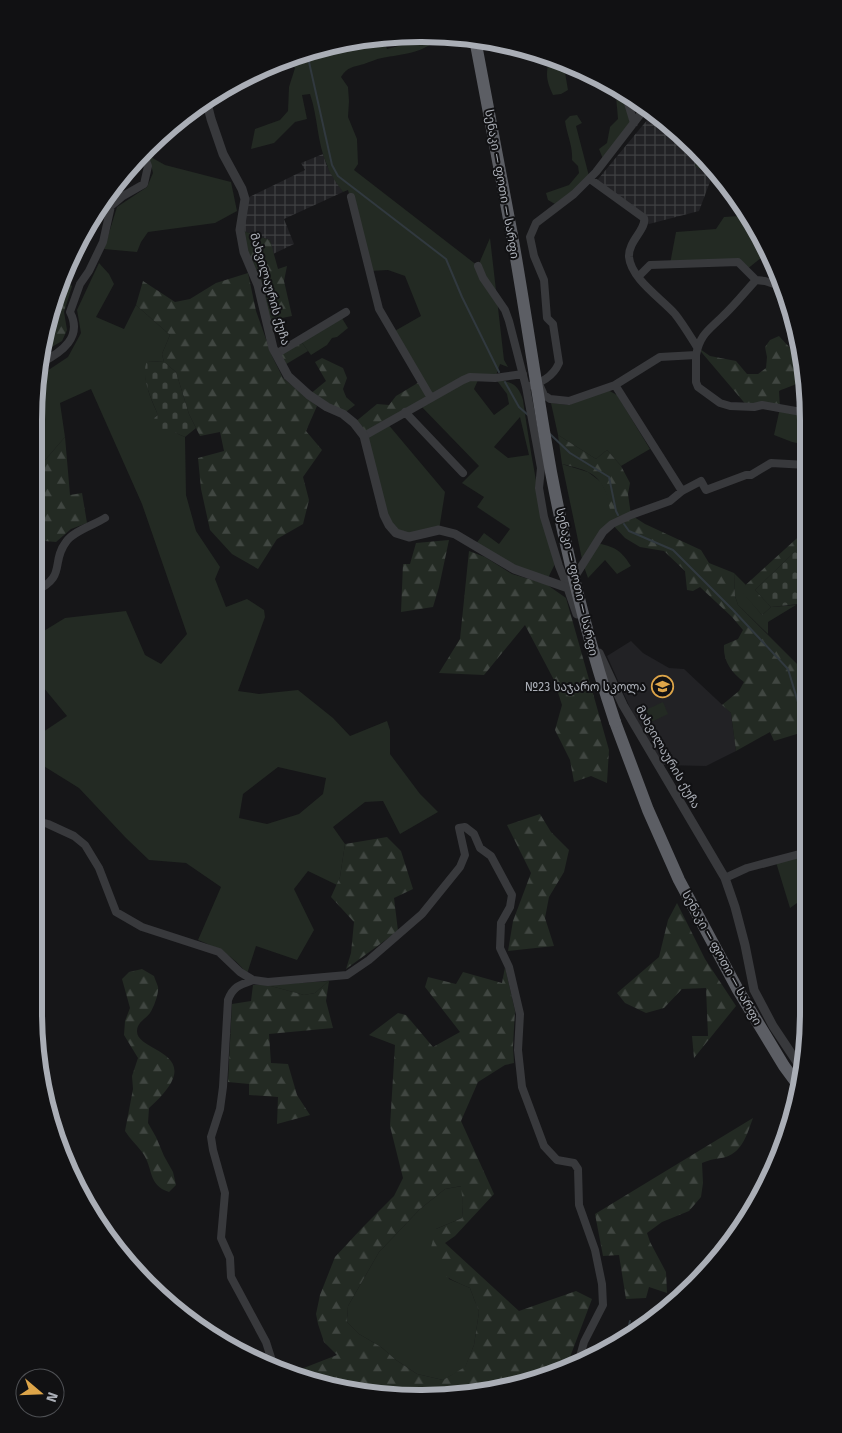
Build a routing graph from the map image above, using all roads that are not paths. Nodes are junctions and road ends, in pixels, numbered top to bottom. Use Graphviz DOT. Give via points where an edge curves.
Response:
graph roads {
  1 [pos="478,47"];
  2 [pos="628,104"];
  3 [pos="208,108"];
  4 [pos="641,114"];
  5 [pos="634,123"];
  6 [pos="146,160"];
  7 [pos="590,178"];
  8 [pos="351,197"];
  9 [pos="478,266"];
  10 [pos="639,276"];
  11 [pos="756,280"];
  12 [pos="774,284"];
  13 [pos="346,312"];
  14 [pos="696,351"];
  15 [pos="276,354"];
  16 [pos="48,359"];
  17 [pos="523,374"];
  18 [pos="539,383"];
  19 [pos="615,385"];
  20 [pos="526,387"];
  21 [pos="430,398"];
  22 [pos="405,412"];
  23 [pos="800,412"];
  24 [pos="364,436"];
  25 [pos="800,465"];
  26 [pos="462,473"];
  27 [pos="682,491"];
  28 [pos="105,518"];
  29 [pos="42,588"];
  30 [pos="568,588"];
  31 [pos="42,822"];
  32 [pos="800,854"];
  33 [pos="725,878"];
  34 [pos="252,980"];
  35 [pos="796,1061"];
  36 [pos="793,1078"];
  37 [pos="581,1355"];
  38 [pos="272,1360"];
  1 -- 36 [label="highway, სენაკი — ფოთი — სარფი, bridge" via="551,473 599,674 648,810 679,880 738,990"];
  2 -- 5 [label="street"];
  3 -- 15 [label="street, მახვილაურის ქუჩა" via="222,154 245,199 240,230 244,252 258,285"];
  4 -- 5 [label="street"];
  5 -- 7 [label="street"];
  6 -- 16 [label="street" via="144,184 112,206 103,242 80,284 70,312 75,328 73,335 59,352"];
  7 -- 10 [label="street" via="644,218 644,226 635,236 629,256 632,268"];
  7 -- 18 [label="street" via="536,223 530,237 544,280 547,318 553,324 559,363 552,375"];
  8 -- 21 [label="street" via="379,309"];
  9 -- 17 [label="street" via="505,310"];
  10 -- 11 [label="street" via="650,265 738,262"];
  10 -- 14 [label="street" via="675,314"];
  11 -- 12 [label="street"];
  11 -- 14 [label="street" via="705,332"];
  13 -- 15 [label="street"];
  14 -- 19 [label="street" via="660,357"];
  14 -- 23 [label="street" via="698,387 720,403 730,406 762,405"];
  15 -- 24 [label="street, მახვილაურის ქუჩა" via="288,376 309,395 343,414"];
  17 -- 20 [label="street"];
  17 -- 21 [label="street" via="470,377"];
  18 -- 19 [label="street" via="544,395 550,399 568,401"];
  18 -- 20 [label="street"];
  19 -- 27 [label="street"];
  20 -- 30 [label="street" via="541,468 539,488 544,517"];
  21 -- 22 [label="street"];
  22 -- 24 [label="street"];
  22 -- 26 [label="street"];
  24 -- 30 [label="street, მახვილაურის ქუჩა" via="384,516 396,533 409,537 439,530 456,534 514,570"];
  25 -- 27 [label="street" via="772,463 751,475 706,490 701,481"];
  27 -- 30 [label="street" via="670,501 612,524 603,532"];
  28 -- 29 [label="street" via="66,541 53,578"];
  30 -- 33 [label="street, მახვილაურის ქუჩა" via="579,622 598,652 623,705"];
  31 -- 34 [label="street" via="86,845 116,912 142,927 218,952"];
  32 -- 33 [label="street" via="747,868"];
  33 -- 35 [label="street, მახვილაურის ქუჩა" via="735,906 754,990"];
  34 -- 37 [label="street" via="268,982 347,975 361,966 422,914 460,866 465,855 459,828 466,827 474,834 480,848 491,856 512,895 510,907 501,923 500,948 509,967 520,1014 518,1050 522,1087 544,1146 557,1160 574,1163 578,1169 579,1205 595,1250 602,1284 603,1305"];
  34 -- 38 [label="street" via="237,985 228,1000 223,1087 211,1137 225,1194 221,1238 230,1258 232,1277 266,1342"];
}
